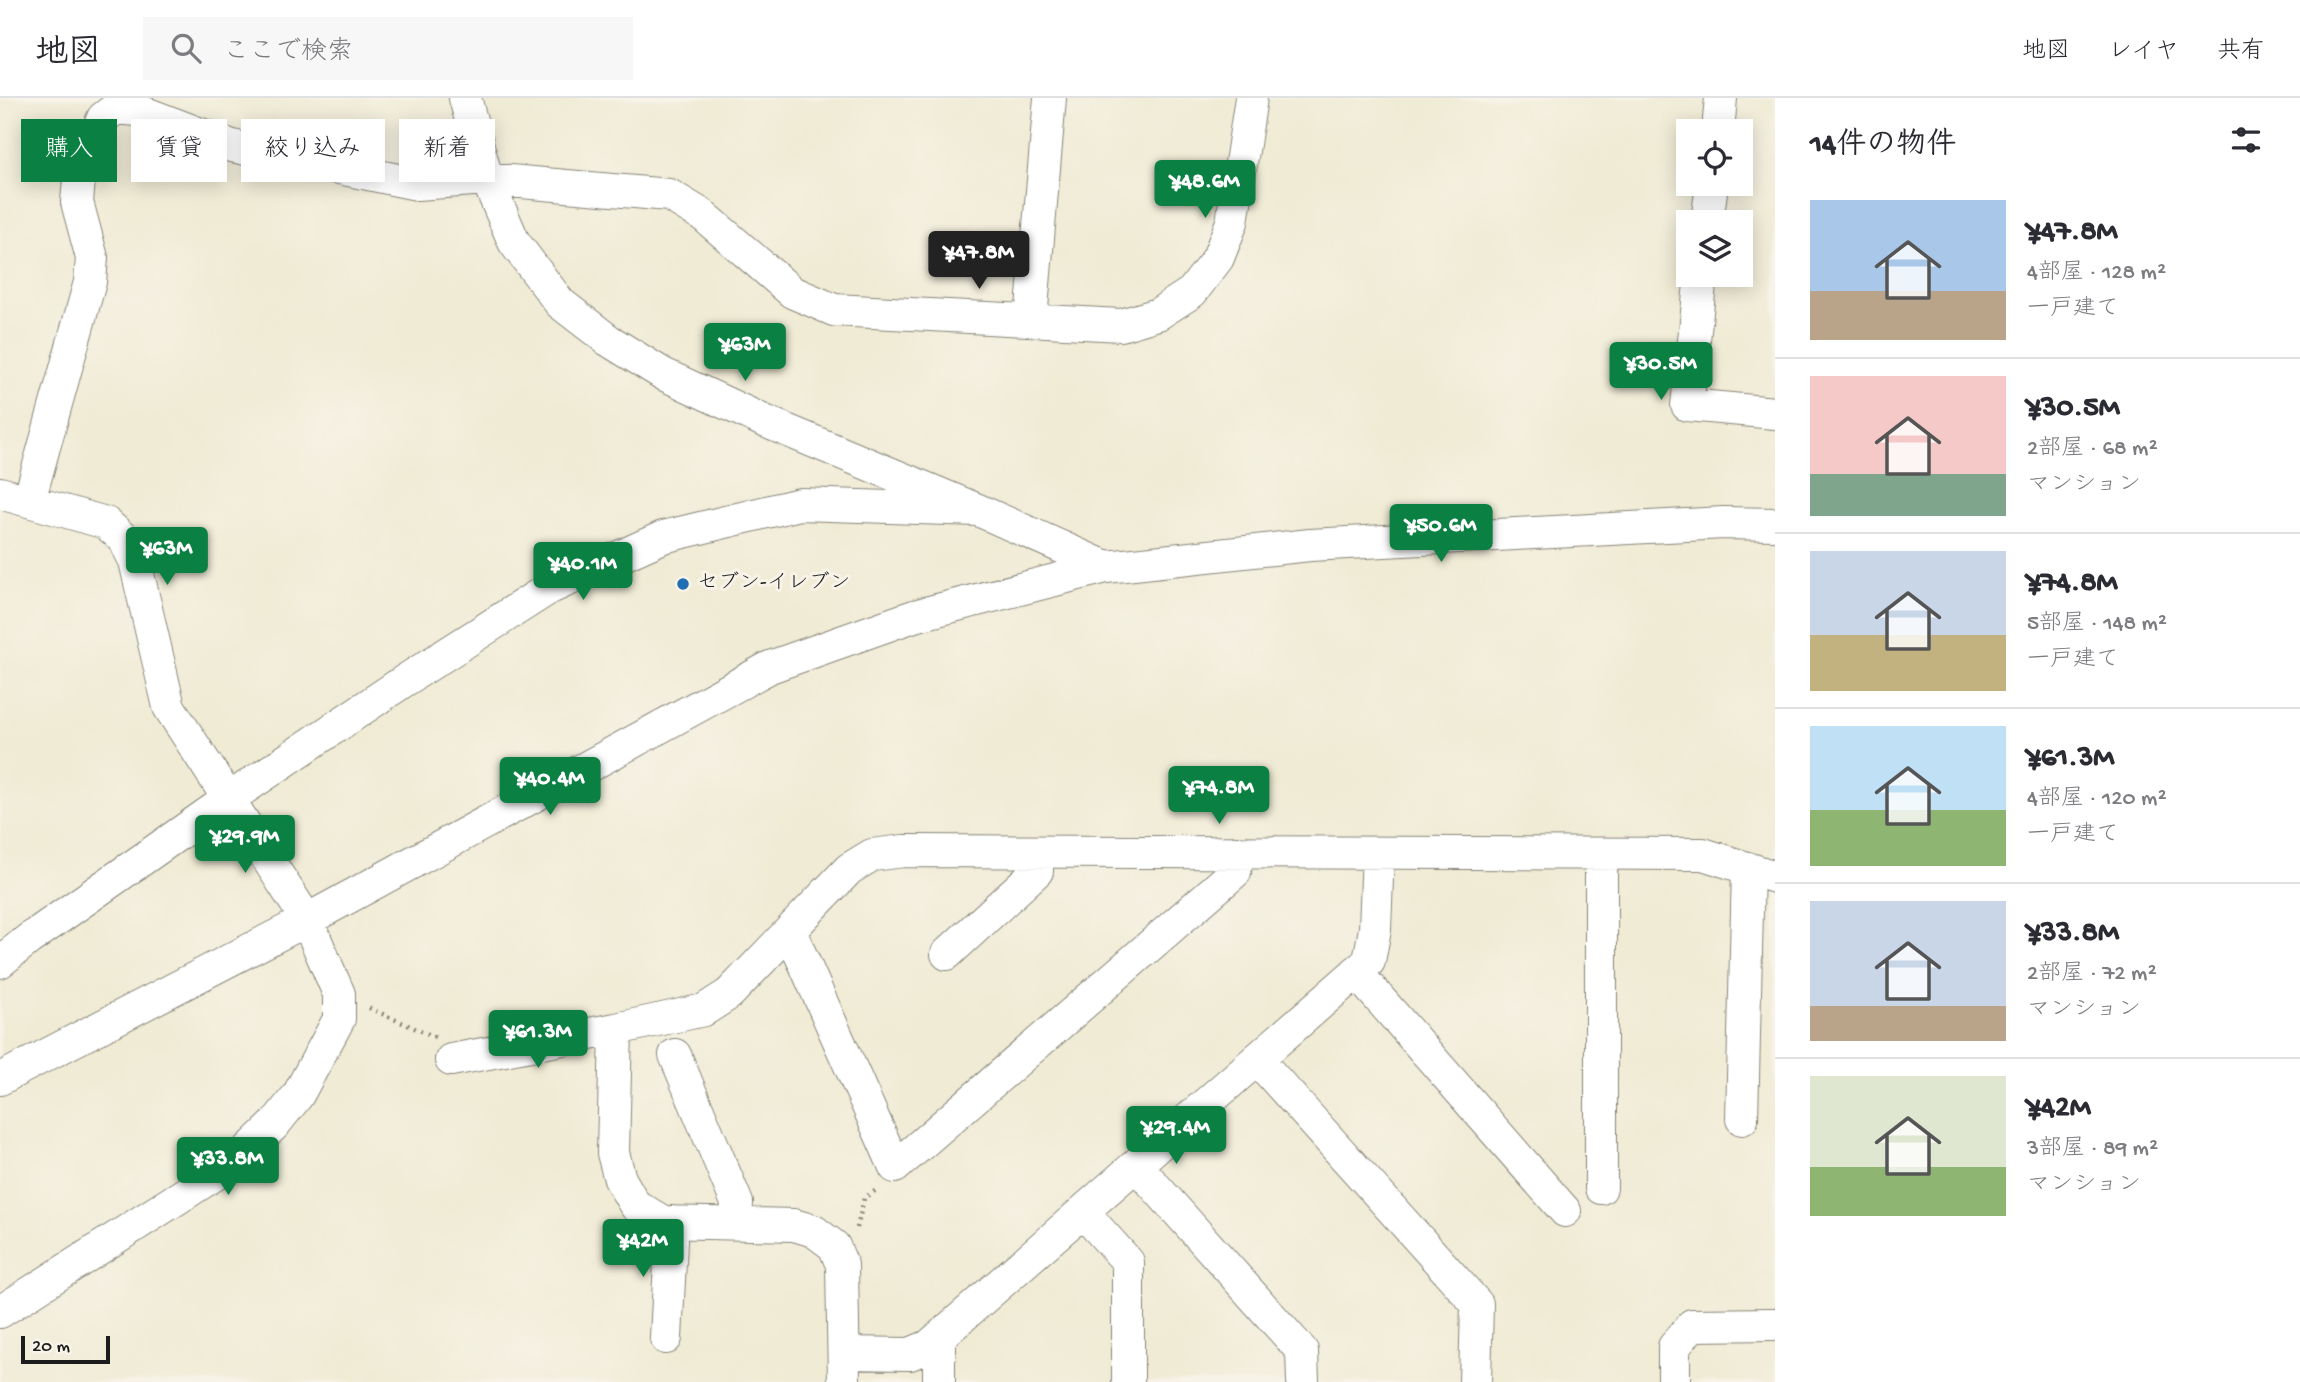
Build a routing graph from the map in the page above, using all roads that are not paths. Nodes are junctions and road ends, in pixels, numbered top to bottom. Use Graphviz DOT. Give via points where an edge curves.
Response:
graph roads {
  1 [pos="465,98"];
  2 [pos="1050,98"];
  3 [pos="1251,98"];
  4 [pos="1721,98"];
  5 [pos="471,119"];
  6 [pos="1718,119"];
  7 [pos="399,180"];
  8 [pos="495,180"];
  9 [pos="407,182"];
  10 [pos="445,182"];
  11 [pos="488,182"];
  12 [pos="1701,287"];
  13 [pos="1031,320"];
  14 [pos="1775,413"];
  15 [pos="15,497"];
  16 [pos="978,510"];
  17 [pos="1775,524"];
  18 [pos="1106,567"];
  19 [pos="227,800"];
  20 [pos="1037,852"];
  21 [pos="1237,852"];
  22 [pos="1377,853"];
  23 [pos="1601,855"];
  24 [pos="1762,873"];
  25 [pos="307,920"];
  26 [pos="790,931"];
  27 [pos="947,954"];
  28 [pos="0,962"];
  29 [pos="1356,972"];
  30 [pos="616,1029"];
  31 [pos="449,1048"];
  32 [pos="675,1055"];
  33 [pos="1257,1059"];
  34 [pos="0,1079"];
  35 [pos="1742,1119"];
  36 [pos="1136,1165"];
  37 [pos="1601,1188"];
  38 [pos="1565,1211"];
  39 [pos="1083,1212"];
  40 [pos="672,1222"];
  41 [pos="736,1223"];
  42 [pos="0,1312"];
  43 [pos="1775,1324"];
  44 [pos="666,1338"];
  45 [pos="939,1338"];
  46 [pos="844,1367"];
  47 [pos="939,1382"];
  48 [pos="1128,1382"];
  49 [pos="1303,1382"];
  50 [pos="1475,1382"];
  51 [pos="1674,1382"];
  1 -- 5 [label="street"];
  2 -- 13 [label="street"];
  3 -- 13 [label="street" via="1232,222 1218,258 1192,292 1158,314 1121,325"];
  4 -- 6 [label="street"];
  7 -- 15 [label="street" via="232,146 137,110 116,108 103,118 80,169 77,202 92,258 90,282"];
  8 -- 13 [label="street" via="669,195 704,216 792,292 834,310"];
  9 -- 10 [label="street"];
  11 -- 16 [label="street" via="514,242 560,303 608,340 663,374 750,414"];
  12 -- 14 [label="street" via="1687,405"];
  15 -- 19 [label="street" via="106,523 124,539 135,561 169,707"];
  16 -- 18 [label="street"];
  16 -- 19 [label="street" via="800,504 663,537 548,589"];
  17 -- 18 [label="street" via="1310,545"];
  18 -- 25 [label="street" via="914,615 770,667"];
  19 -- 25 [label="street"];
  19 -- 28 [label="street"];
  20 -- 21 [label="street"];
  20 -- 26 [label="street" via="872,855 849,869"];
  20 -- 27 [label="street" via="1037,871"];
  21 -- 22 [label="street"];
  21 -- 26 [label="street" via="1235,872 895,1167"];
  22 -- 23 [label="street"];
  22 -- 29 [label="street" via="1375,929 1369,961"];
  23 -- 24 [label="street" via="1703,854"];
  23 -- 37 [label="street"];
  24 -- 35 [label="street"];
  25 -- 34 [label="street"];
  25 -- 42 [label="street" via="339,994 339,1019 298,1095 239,1159"];
  26 -- 30 [label="street" via="729,994 704,1010"];
  29 -- 33 [label="street"];
  29 -- 38 [label="street"];
  30 -- 31 [label="street"];
  30 -- 40 [label="street" via="613,1153 620,1179 635,1205 663,1222"];
  32 -- 41 [label="street" via="737,1203"];
  33 -- 36 [label="street"];
  33 -- 50 [label="street" via="1477,1304"];
  36 -- 39 [label="street"];
  36 -- 49 [label="street" via="1302,1350"];
  39 -- 45 [label="street"];
  39 -- 48 [label="street" via="1128,1262"];
  40 -- 41 [label="street"];
  40 -- 44 [label="street"];
  41 -- 46 [label="street" via="794,1225 814,1231 834,1246 842,1265"];
  43 -- 51 [label="street" via="1692,1325 1674,1347"];
  45 -- 46 [label="street" via="910,1354"];
  45 -- 47 [label="street"];
}
